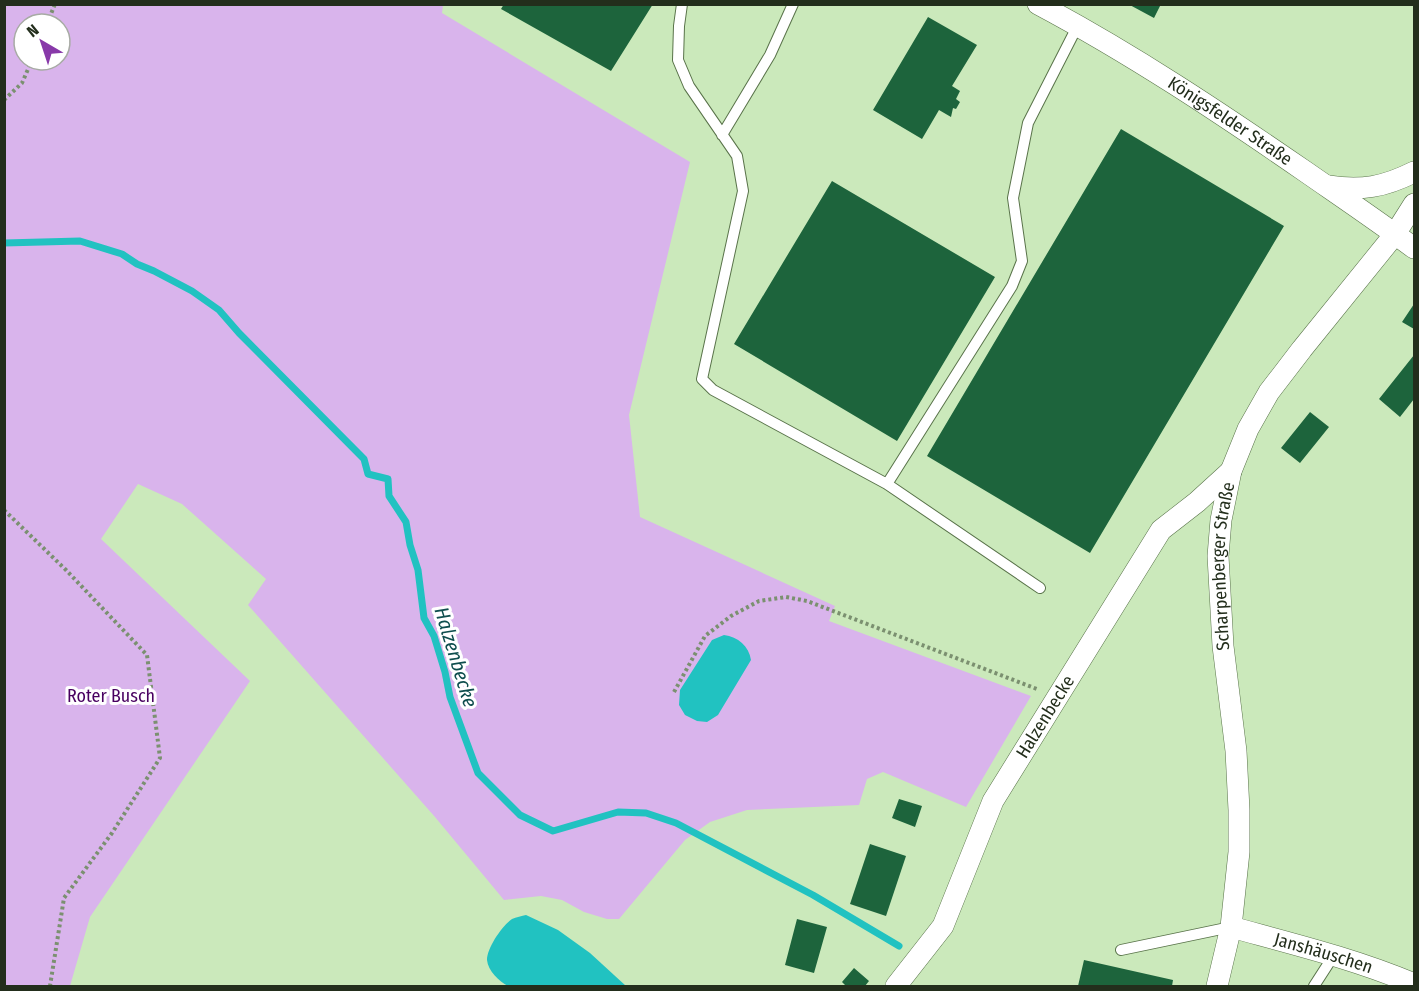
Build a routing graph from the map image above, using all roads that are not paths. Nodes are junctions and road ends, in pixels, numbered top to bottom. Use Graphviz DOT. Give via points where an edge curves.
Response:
graph roads {
  1 [pos="682,4"];
  2 [pos="793,4"];
  3 [pos="1038,4"];
  4 [pos="1078,25"];
  5 [pos="722,135"];
  6 [pos="1414,172"];
  7 [pos="1325,185"];
  8 [pos="1414,204"];
  9 [pos="1395,234"];
  10 [pos="1414,248"];
  11 [pos="1231,471"];
  12 [pos="887,484"];
  13 [pos="1040,588"];
  14 [pos="1231,927"];
  15 [pos="1121,950"];
  16 [pos="1334,955"];
  17 [pos="1414,984"];
  18 [pos="896,987"];
  19 [pos="1217,987"];
  20 [pos="1314,987"];
  1 -- 5 [label="lane" via="678,60 689,86"];
  2 -- 5 [label="lane" via="770,55"];
  3 -- 4 [label="street, Königsfelder Straße"];
  4 -- 7 [label="street, Königsfelder Straße" via="1182,88"];
  4 -- 12 [label="lane" via="1028,123 1013,198 1022,261 1012,286"];
  5 -- 12 [label="lane" via="737,156 743,191 702,379 713,390"];
  6 -- 7 [label="street" via="1372,187 1347,189"];
  7 -- 9 [label="street, Königsfelder Straße"];
  8 -- 9 [label="street, Scharpenberger Straße"];
  9 -- 10 [label="street, Königsfelder Straße"];
  9 -- 11 [label="street, Scharpenberger Straße" via="1269,392"];
  11 -- 14 [label="street, Scharpenberger Straße" via="1218,556 1239,810"];
  11 -- 18 [label="street, Halzenbecke" via="1161,530 993,801 944,926"];
  12 -- 13 [label="lane"];
  14 -- 15 [label="lane"];
  14 -- 16 [label="street, Janshäuschen"];
  14 -- 19 [label="street, Scharpenberger Straße"];
  16 -- 17 [label="street, Janshäuschen"];
  16 -- 20 [label="lane"];
}
